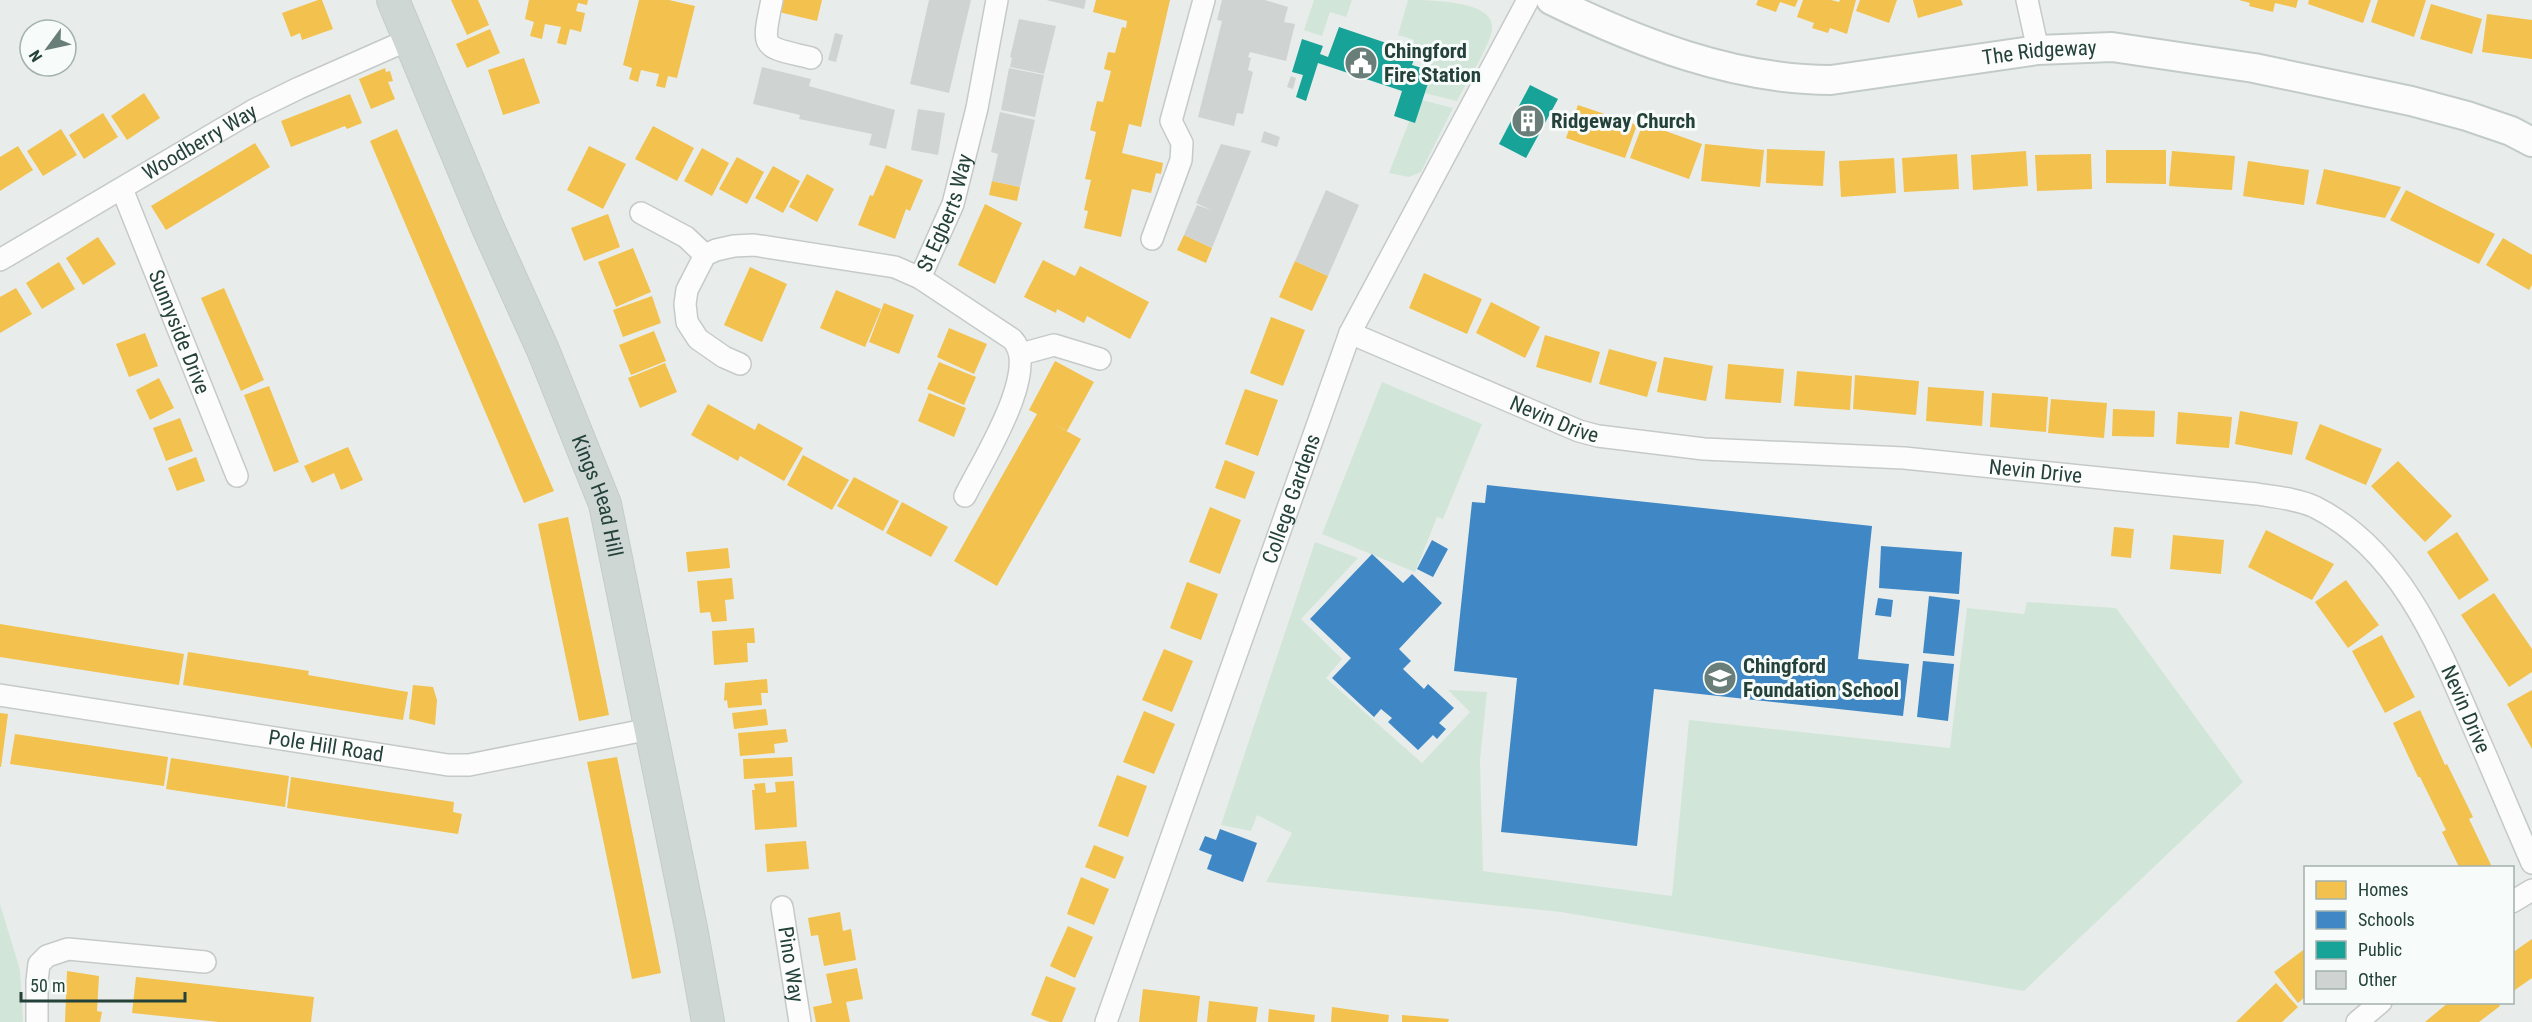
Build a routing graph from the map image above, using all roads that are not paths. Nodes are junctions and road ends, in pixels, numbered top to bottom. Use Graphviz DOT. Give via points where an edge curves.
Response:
graph roads {
  1 [pos="393,0"];
  2 [pos="771,0"];
  3 [pos="997,0"];
  4 [pos="1204,0"];
  5 [pos="1528,0"];
  6 [pos="1551,0"];
  7 [pos="2027,0"];
  8 [pos="410,39"];
  9 [pos="2038,50"];
  10 [pos="811,58"];
  11 [pos="2532,142"];
  12 [pos="122,189"];
  13 [pos="641,213"];
  14 [pos="1152,239"];
  15 [pos="705,255"];
  16 [pos="0,260"];
  17 [pos="920,278"];
  18 [pos="1350,333"];
  19 [pos="1021,354"];
  20 [pos="1100,359"];
  21 [pos="740,364"];
  22 [pos="237,476"];
  23 [pos="965,495"];
  24 [pos="0,695"];
  25 [pos="650,729"];
  26 [pos="2532,863"];
  27 [pos="2532,890"];
  28 [pos="2514,901"];
  29 [pos="782,907"];
  30 [pos="205,962"];
  31 [pos="2379,1004"];
  32 [pos="37,1022"];
  33 [pos="708,1022"];
  34 [pos="800,1022"];
  35 [pos="1106,1022"];
  36 [pos="2357,1022"];
  1 -- 8 [label="main road, Kings Head Hill"];
  2 -- 10 [label="street" via="764,36 767,44"];
  3 -- 17 [label="street, St Egberts Way" via="977,108 953,204"];
  4 -- 14 [label="street" via="1171,121 1182,143 1181,160"];
  5 -- 18 [label="street, College Gardens"];
  6 -- 9 [label="main road, The Ridgeway" via="1612,30 1726,66 1802,80 1832,80"];
  7 -- 9 [label="street"];
  8 -- 12 [label="street, Woodberry Way" via="254,110"];
  8 -- 25 [label="main road, Kings Head Hill" via="605,504"];
  9 -- 11 [label="main road, The Ridgeway" via="2112,47 2254,68 2467,116"];
  12 -- 16 [label="street, Woodberry Way"];
  12 -- 22 [label="street, Sunnyside Drive"];
  13 -- 15 [label="street" via="687,237"];
  15 -- 17 [label="street, St Egberts Way" via="716,249 754,244 895,267"];
  15 -- 21 [label="street" via="687,290 687,322 698,339"];
  17 -- 19 [label="street" via="1012,339"];
  18 -- 26 [label="street, Nevin Drive" via="1579,432 1598,436 1704,449 1904,458 2257,494 2313,506 2364,543 2412,600 2441,652"];
  18 -- 35 [label="street, College Gardens"];
  19 -- 20 [label="street" via="1054,345"];
  19 -- 23 [label="street" via="1021,376 1013,400"];
  24 -- 25 [label="street, Pole Hill Road" via="448,765 469,765"];
  25 -- 33 [label="main road, Kings Head Hill"];
  27 -- 28 [label="street"];
  29 -- 34 [label="street, Pino Way"];
  30 -- 32 [label="street" via="57,951 39,964"];
  31 -- 36 [label="street"];
}
